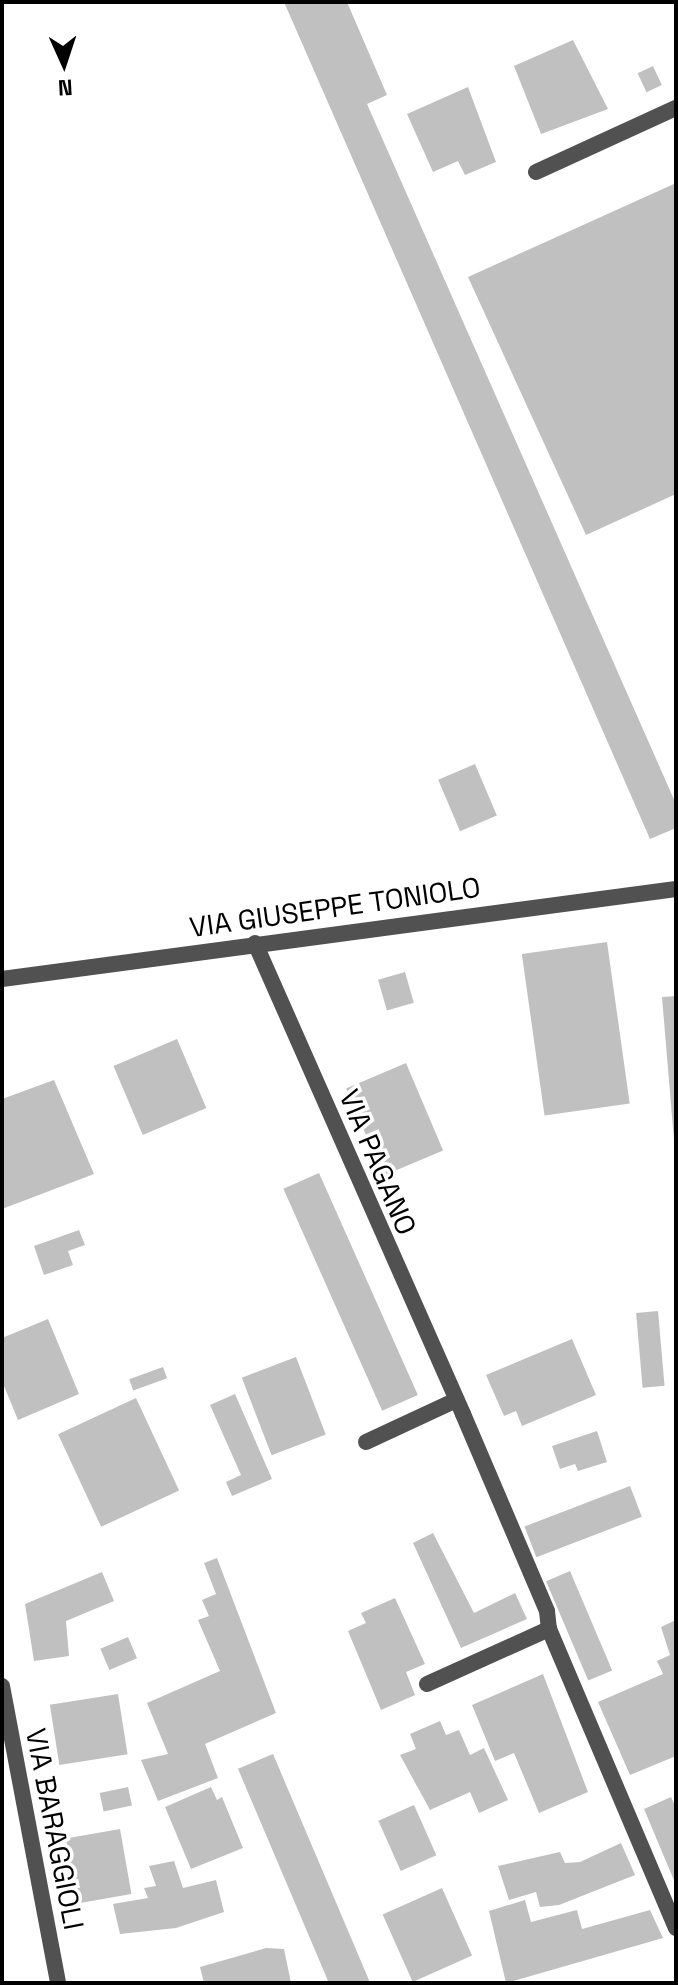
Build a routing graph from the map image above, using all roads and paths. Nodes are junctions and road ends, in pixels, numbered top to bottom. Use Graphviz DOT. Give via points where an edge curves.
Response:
graph roads {
  1 [pos="676,108"];
  2 [pos="536,172"];
  3 [pos="676,889"];
  4 [pos="255,943"];
  5 [pos="2,979"];
  6 [pos="456,1400"];
  7 [pos="366,1442"];
  8 [pos="549,1629"];
  9 [pos="427,1684"];
  10 [pos="2,1686"];
  11 [pos="676,1928"];
  12 [pos="58,1983"];
  1 -- 2 [label="street"];
  3 -- 4 [label="street, VIA GIUSEPPE TONIOLO"];
  4 -- 5 [label="street, VIA GIUSEPPE TONIOLO"];
  4 -- 6 [label="street, VIA PAGANO"];
  6 -- 7 [label="street"];
  6 -- 8 [label="street, VIA PAGANO" via="547,1611"];
  8 -- 9 [label="street"];
  8 -- 11 [label="street, VIA PAGANO"];
  10 -- 12 [label="street, VIA BARAGGIOLI"];
}
